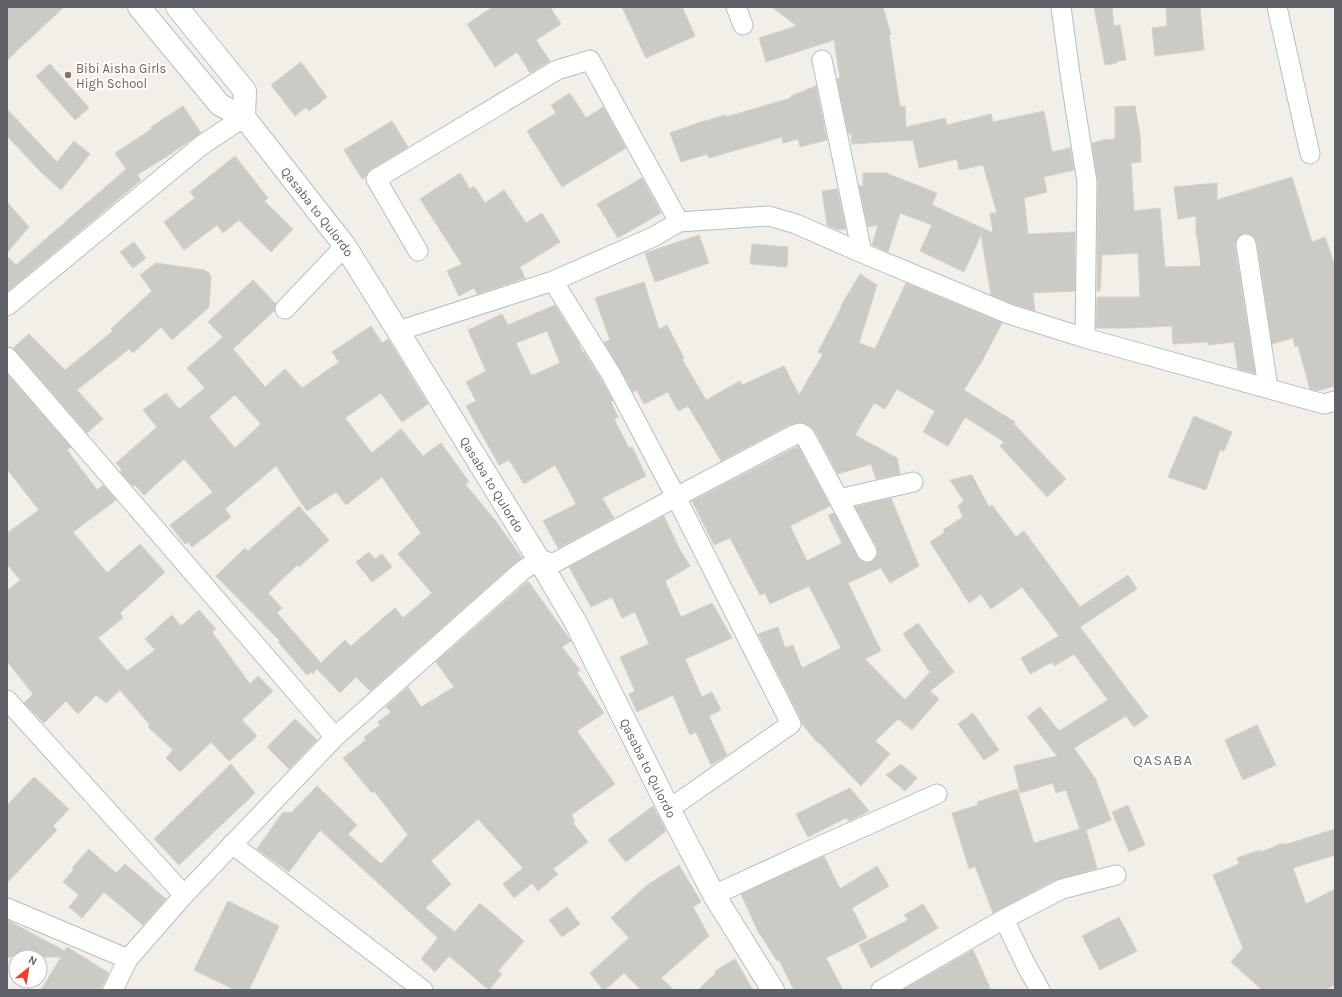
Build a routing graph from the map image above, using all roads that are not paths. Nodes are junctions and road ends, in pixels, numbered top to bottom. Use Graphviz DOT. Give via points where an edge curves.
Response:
graph roads {
  1 [pos="139,7"];
  2 [pos="177,7"];
  3 [pos="736,7"];
  4 [pos="1061,7"];
  5 [pos="1276,7"];
  6 [pos="743,25"];
  7 [pos="822,60"];
  8 [pos="244,117"];
  9 [pos="1310,154"];
  10 [pos="679,222"];
  11 [pos="1246,244"];
  12 [pos="345,246"];
  13 [pos="418,251"];
  14 [pos="862,253"];
  15 [pos="553,281"];
  16 [pos="7,306"];
  17 [pos="285,309"];
  18 [pos="398,331"];
  19 [pos="1084,338"];
  20 [pos="7,357"];
  21 [pos="1268,387"];
  22 [pos="1335,401"];
  23 [pos="913,482"];
  24 [pos="676,496"];
  25 [pos="839,499"];
  26 [pos="867,552"];
  27 [pos="539,560"];
  28 [pos="7,700"];
  29 [pos="335,736"];
  30 [pos="937,794"];
  31 [pos="669,808"];
  32 [pos="232,844"];
  33 [pos="1116,875"];
  34 [pos="184,895"];
  35 [pos="714,895"];
  36 [pos="7,908"];
  37 [pos="1004,919"];
  38 [pos="128,959"];
  39 [pos="113,990"];
  40 [pos="424,990"];
  41 [pos="772,990"];
  42 [pos="881,990"];
  43 [pos="1040,990"];
  1 -- 8 [label="street" via="220,105"];
  2 -- 8 [label="street" via="245,91"];
  3 -- 6 [label="street"];
  4 -- 19 [label="street" via="1087,182"];
  5 -- 9 [label="street"];
  7 -- 14 [label="street"];
  8 -- 12 [label="street, Qasaba to Qulordo"];
  8 -- 16 [label="street" via="202,145"];
  10 -- 13 [label="street" via="590,60 557,70 376,179"];
  10 -- 14 [label="street" via="769,216 796,224"];
  10 -- 15 [label="street" via="653,237"];
  11 -- 21 [label="street"];
  12 -- 17 [label="street"];
  12 -- 18 [label="street, Qasaba to Qulordo"];
  14 -- 19 [label="street" via="1009,314"];
  15 -- 18 [label="street"];
  15 -- 24 [label="street" via="611,374"];
  18 -- 27 [label="street, Qasaba to Qulordo"];
  19 -- 21 [label="street"];
  20 -- 29 [label="street"];
  21 -- 22 [label="street" via="1324,404"];
  23 -- 25 [label="street"];
  24 -- 25 [label="street" via="800,433 805,436"];
  24 -- 27 [label="street" via="554,563"];
  24 -- 31 [label="street" via="791,724"];
  25 -- 26 [label="street"];
  27 -- 29 [label="street" via="523,570"];
  27 -- 31 [label="street, Qasaba to Qulordo" via="576,623"];
  28 -- 34 [label="street"];
  29 -- 32 [label="street"];
  30 -- 35 [label="street"];
  31 -- 35 [label="street, Qasaba to Qulordo"];
  32 -- 34 [label="street"];
  32 -- 40 [label="street"];
  33 -- 37 [label="street" via="1062,889"];
  34 -- 38 [label="street"];
  35 -- 41 [label="street, Qasaba to Qulordo"];
  36 -- 38 [label="street"];
  37 -- 42 [label="street"];
  37 -- 43 [label="street"];
  38 -- 39 [label="street"];
}
